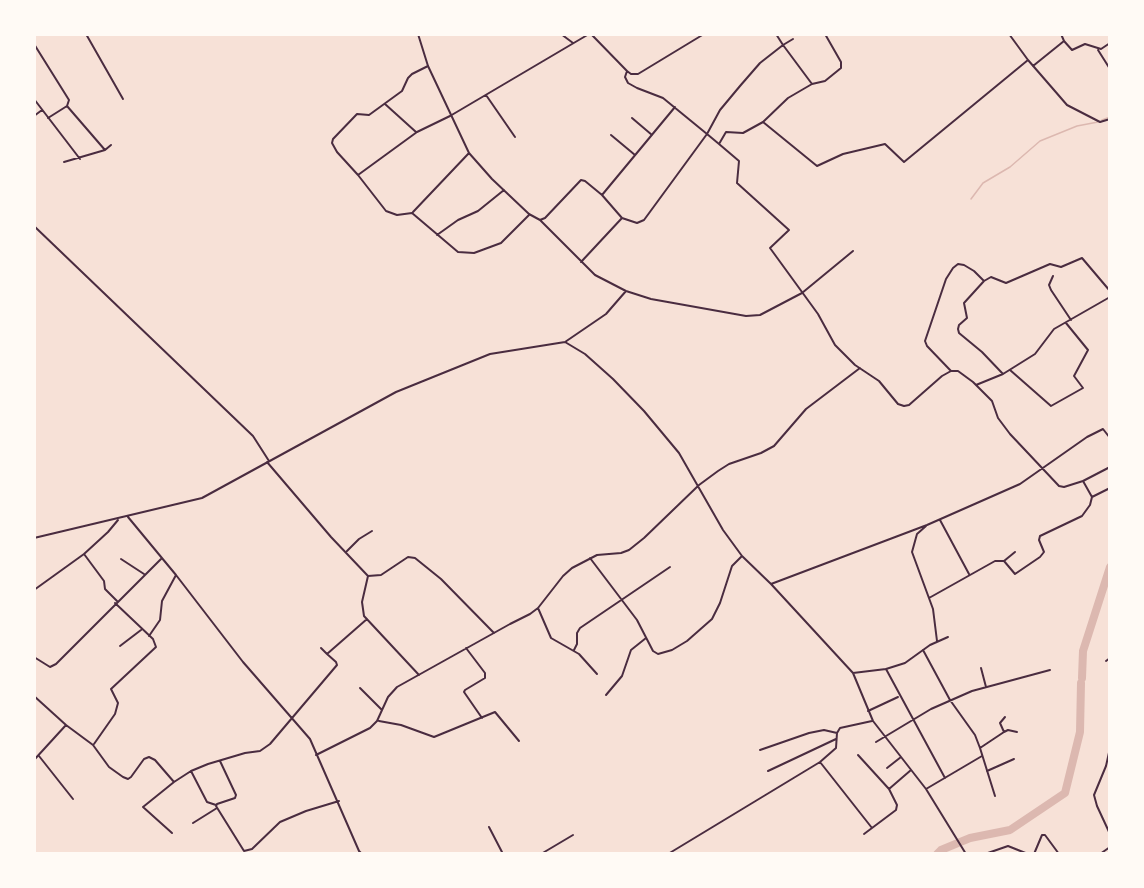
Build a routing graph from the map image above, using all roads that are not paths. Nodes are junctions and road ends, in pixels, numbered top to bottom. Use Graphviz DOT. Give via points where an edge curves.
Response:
graph roads {
  1 [pos="39,34"];
  2 [pos="86,34"];
  3 [pos="418,34"];
  4 [pos="561,34"];
  5 [pos="590,34"];
  6 [pos="704,34"];
  7 [pos="776,34"];
  8 [pos="825,34"];
  9 [pos="1010,34"];
  10 [pos="1061,34"];
  11 [pos="34,35"];
  12 [pos="793,39"];
  13 [pos="1064,41"];
  14 [pos="573,43"];
  15 [pos="1110,43"];
  16 [pos="34,44"];
  17 [pos="783,45"];
  18 [pos="1098,50"];
  19 [pos="1028,60"];
  20 [pos="428,66"];
  21 [pos="1033,66"];
  22 [pos="1110,69"];
  23 [pos="627,71"];
  24 [pos="812,84"];
  25 [pos="486,95"];
  26 [pos="34,99"];
  27 [pos="123,99"];
  28 [pos="385,104"];
  29 [pos="67,106"];
  30 [pos="675,107"];
  31 [pos="42,110"];
  32 [pos="34,116"];
  33 [pos="450,116"];
  34 [pos="48,118"];
  35 [pos="632,118"];
  36 [pos="1110,119"];
  37 [pos="763,122"];
  38 [pos="417,132"];
  39 [pos="707,134"];
  40 [pos="611,135"];
  41 [pos="652,135"];
  42 [pos="515,137"];
  43 [pos="719,144"];
  44 [pos="111,145"];
  45 [pos="105,150"];
  46 [pos="469,153"];
  47 [pos="635,155"];
  48 [pos="80,159"];
  49 [pos="64,162"];
  50 [pos="358,175"];
  51 [pos="504,190"];
  52 [pos="602,195"];
  53 [pos="412,213"];
  54 [pos="529,214"];
  55 [pos="621,218"];
  56 [pos="540,220"];
  57 [pos="34,226"];
  58 [pos="437,235"];
  59 [pos="853,251"];
  60 [pos="582,262"];
  61 [pos="1053,276"];
  62 [pos="984,281"];
  63 [pos="626,291"];
  64 [pos="1110,291"];
  65 [pos="802,293"];
  66 [pos="1110,297"];
  67 [pos="1071,320"];
  68 [pos="1066,323"];
  69 [pos="566,342"];
  70 [pos="860,368"];
  71 [pos="1010,370"];
  72 [pos="951,371"];
  73 [pos="1003,374"];
  74 [pos="976,385"];
  75 [pos="1110,438"];
  76 [pos="268,461"];
  77 [pos="1110,467"];
  78 [pos="1042,468"];
  79 [pos="1083,482"];
  80 [pos="699,485"];
  81 [pos="1110,488"];
  82 [pos="1092,497"];
  83 [pos="129,517"];
  84 [pos="119,519"];
  85 [pos="940,520"];
  86 [pos="927,525"];
  87 [pos="372,531"];
  88 [pos="34,538"];
  89 [pos="347,551"];
  90 [pos="1015,552"];
  91 [pos="84,554"];
  92 [pos="742,556"];
  93 [pos="590,558"];
  94 [pos="121,559"];
  95 [pos="161,559"];
  96 [pos="1004,561"];
  97 [pos="670,567"];
  98 [pos="145,574"];
  99 [pos="969,574"];
  100 [pos="176,575"];
  101 [pos="369,576"];
  102 [pos="771,584"];
  103 [pos="34,590"];
  104 [pos="928,598"];
  105 [pos="622,599"];
  106 [pos="116,602"];
  107 [pos="538,608"];
  108 [pos="367,619"];
  109 [pos="141,630"];
  110 [pos="494,633"];
  111 [pos="149,636"];
  112 [pos="646,637"];
  113 [pos="948,638"];
  114 [pos="937,641"];
  115 [pos="120,646"];
  116 [pos="321,648"];
  117 [pos="466,648"];
  118 [pos="574,650"];
  119 [pos="922,650"];
  120 [pos="327,654"];
  121 [pos="34,657"];
  122 [pos="1110,658"];
  123 [pos="1106,661"];
  124 [pos="981,668"];
  125 [pos="886,669"];
  126 [pos="1050,670"];
  127 [pos="853,673"];
  128 [pos="597,674"];
  129 [pos="419,675"];
  130 [pos="986,687"];
  131 [pos="360,688"];
  132 [pos="606,695"];
  133 [pos="34,696"];
  134 [pos="899,696"];
  135 [pos="950,700"];
  136 [pos="382,710"];
  137 [pos="868,711"];
  138 [pos="482,717"];
  139 [pos="1005,717"];
  140 [pos="293,718"];
  141 [pos="913,719"];
  142 [pos="377,721"];
  143 [pos="873,721"];
  144 [pos="66,725"];
  145 [pos="1004,732"];
  146 [pos="1017,732"];
  147 [pos="837,733"];
  148 [pos="886,735"];
  149 [pos="837,738"];
  150 [pos="519,741"];
  151 [pos="876,742"];
  152 [pos="93,745"];
  153 [pos="980,748"];
  154 [pos="1110,748"];
  155 [pos="760,750"];
  156 [pos="316,754"];
  157 [pos="858,755"];
  158 [pos="39,756"];
  159 [pos="982,756"];
  160 [pos="901,757"];
  161 [pos="1014,759"];
  162 [pos="34,760"];
  163 [pos="220,761"];
  164 [pos="820,762"];
  165 [pos="887,768"];
  166 [pos="911,770"];
  167 [pos="191,771"];
  168 [pos="768,771"];
  169 [pos="987,771"];
  170 [pos="945,778"];
  171 [pos="174,782"];
  172 [pos="889,789"];
  173 [pos="926,789"];
  174 [pos="995,796"];
  175 [pos="74,799"];
  176 [pos="339,801"];
  177 [pos="216,807"];
  178 [pos="193,823"];
  179 [pos="489,827"];
  180 [pos="872,828"];
  181 [pos="172,833"];
  182 [pos="864,834"];
  183 [pos="1110,834"];
  184 [pos="573,835"];
  185 [pos="1110,847"];
  186 [pos="360,852"];
  187 [pos="354,854"];
  188 [pos="503,854"];
  189 [pos="541,854"];
  190 [pos="668,854"];
  191 [pos="966,854"];
  192 [pos="985,854"];
  193 [pos="1029,854"];
  194 [pos="1034,854"];
  195 [pos="1059,854"];
  196 [pos="1100,854"];
  1 -- 11 [label="street"];
  2 -- 27 [label="street"];
  3 -- 20 [label="street"];
  4 -- 14 [label="street"];
  5 -- 14 [label="street"];
  5 -- 23 [label="street"];
  6 -- 23 [label="street" via="638,74"];
  7 -- 17 [label="street"];
  8 -- 24 [label="street" via="842,66 830,78"];
  9 -- 19 [label="street"];
  10 -- 13 [label="street"];
  12 -- 17 [label="street"];
  13 -- 18 [label="street" via="1072,50 1085,44"];
  13 -- 21 [label="street"];
  14 -- 25 [label="street"];
  15 -- 18 [label="street"];
  16 -- 29 [label="street" via="69,100"];
  17 -- 24 [label="street"];
  17 -- 39 [label="street" via="740,86"];
  18 -- 22 [label="street"];
  19 -- 21 [label="street"];
  19 -- 37 [label="street" via="904,162 885,144 843,154 817,166"];
  20 -- 28 [label="street" via="412,74 402,91"];
  20 -- 33 [label="street"];
  21 -- 36 [label="street" via="1067,105 1100,122"];
  23 -- 30 [label="street" via="625,79 633,86"];
  24 -- 37 [label="street" via="788,98"];
  25 -- 33 [label="street"];
  25 -- 42 [label="street"];
  26 -- 31 [label="street"];
  28 -- 38 [label="street"];
  28 -- 50 [label="street" via="369,116 357,114 333,139 337,152"];
  29 -- 34 [label="street"];
  29 -- 45 [label="street"];
  30 -- 39 [label="street"];
  30 -- 41 [label="street"];
  31 -- 32 [label="street"];
  31 -- 34 [label="street"];
  33 -- 38 [label="street"];
  33 -- 46 [label="street"];
  34 -- 48 [label="street"];
  35 -- 41 [label="street"];
  37 -- 43 [label="street" via="743,133 726,132"];
  38 -- 50 [label="street"];
  39 -- 43 [label="street"];
  39 -- 55 [label="street" via="644,220 637,223"];
  40 -- 47 [label="street"];
  41 -- 47 [label="street"];
  43 -- 65 [label="street" via="739,161 737,183 789,230 770,248"];
  44 -- 45 [label="street"];
  45 -- 48 [label="street"];
  46 -- 51 [label="street"];
  46 -- 53 [label="street"];
  47 -- 52 [label="street"];
  48 -- 49 [label="street"];
  50 -- 53 [label="street" via="386,211 397,215"];
  51 -- 54 [label="street"];
  51 -- 58 [label="street"];
  52 -- 55 [label="street"];
  52 -- 56 [label="street" via="581,180"];
  53 -- 58 [label="street"];
  54 -- 56 [label="street"];
  54 -- 58 [label="street" via="501,243 474,252 458,252"];
  55 -- 60 [label="street"];
  56 -- 60 [label="street"];
  57 -- 76 [label="street" via="253,436"];
  59 -- 65 [label="street"];
  60 -- 63 [label="street" via="595,275"];
  61 -- 67 [label="street" via="1051,290"];
  62 -- 64 [label="street" via="992,277 1006,283 1050,264 1061,267 1084,259"];
  62 -- 72 [label="street" via="958,264 946,279 925,341"];
  62 -- 73 [label="street" via="964,303 967,318 958,329"];
  63 -- 65 [label="street" via="746,316 760,315"];
  63 -- 69 [label="street" via="606,314"];
  65 -- 70 [label="street" via="835,345"];
  66 -- 67 [label="street"];
  67 -- 68 [label="street"];
  68 -- 71 [label="street" via="1054,329 1035,354"];
  68 -- 71 [label="street" via="1088,350 1074,375 1083,388 1051,405"];
  69 -- 76 [label="street" via="490,354 396,392"];
  69 -- 80 [label="street" via="599,366 644,411 679,453"];
  70 -- 72 [label="street" via="904,406"];
  70 -- 80 [label="street" via="806,410 774,446 729,464"];
  71 -- 73 [label="street"];
  72 -- 74 [label="street" via="958,371"];
  73 -- 74 [label="street"];
  74 -- 78 [label="street" via="992,401 1010,434"];
  75 -- 78 [label="street" via="1102,429"];
  76 -- 83 [label="street" via="202,498"];
  76 -- 89 [label="street"];
  77 -- 79 [label="street"];
  78 -- 79 [label="street" via="1059,486"];
  78 -- 85 [label="street" via="1020,484"];
  79 -- 82 [label="street"];
  80 -- 92 [label="street"];
  80 -- 93 [label="street" via="628,550"];
  81 -- 82 [label="street"];
  82 -- 96 [label="street" via="1082,516 1040,536 1044,552 1026,567 1015,574"];
  83 -- 84 [label="street"];
  83 -- 95 [label="street"];
  84 -- 88 [label="street"];
  84 -- 91 [label="street"];
  85 -- 86 [label="street"];
  85 -- 99 [label="street"];
  86 -- 102 [label="street"];
  86 -- 104 [label="street" via="917,534 912,552"];
  87 -- 89 [label="street"];
  89 -- 101 [label="street"];
  90 -- 96 [label="street"];
  91 -- 103 [label="street"];
  91 -- 106 [label="street"];
  92 -- 102 [label="street"];
  92 -- 112 [label="street" via="732,566 720,603 705,627 662,654 654,652"];
  93 -- 105 [label="street"];
  93 -- 107 [label="street" via="563,576"];
  94 -- 98 [label="street"];
  95 -- 98 [label="street"];
  95 -- 100 [label="street"];
  96 -- 99 [label="street" via="995,561"];
  97 -- 105 [label="street"];
  98 -- 106 [label="street"];
  99 -- 104 [label="street"];
  100 -- 111 [label="street" via="162,601 160,620"];
  100 -- 140 [label="street" via="243,662"];
  101 -- 108 [label="street" via="361,606"];
  101 -- 110 [label="street" via="381,575 408,558 415,558"];
  102 -- 127 [label="street"];
  104 -- 114 [label="street"];
  105 -- 112 [label="street"];
  105 -- 118 [label="street" via="580,628"];
  106 -- 109 [label="street"];
  106 -- 121 [label="street" via="53,666"];
  107 -- 110 [label="street"];
  107 -- 118 [label="street" via="551,638"];
  108 -- 120 [label="street"];
  108 -- 129 [label="street"];
  109 -- 111 [label="street"];
  109 -- 115 [label="street"];
  110 -- 117 [label="street"];
  111 -- 152 [label="street" via="156,644 155,649 111,689 118,703 115,714"];
  112 -- 132 [label="street" via="631,650 622,676"];
  113 -- 114 [label="street"];
  114 -- 119 [label="street"];
  116 -- 120 [label="street"];
  117 -- 129 [label="street"];
  117 -- 138 [label="street" via="485,673 485,678 464,692"];
  118 -- 128 [label="street"];
  119 -- 125 [label="street" via="906,663"];
  119 -- 135 [label="street"];
  120 -- 140 [label="street" via="337,665"];
  122 -- 123 [label="street"];
  124 -- 130 [label="street"];
  125 -- 127 [label="street"];
  125 -- 134 [label="street"];
  126 -- 130 [label="street"];
  127 -- 137 [label="street"];
  129 -- 136 [label="street" via="397,687"];
  130 -- 135 [label="street"];
  131 -- 136 [label="street"];
  133 -- 144 [label="street"];
  134 -- 137 [label="street"];
  134 -- 141 [label="street"];
  135 -- 141 [label="street"];
  135 -- 153 [label="street"];
  136 -- 142 [label="street"];
  137 -- 143 [label="street"];
  138 -- 142 [label="street" via="434,737"];
  138 -- 150 [label="street" via="495,712"];
  139 -- 145 [label="street" via="1000,723"];
  140 -- 156 [label="street" via="310,739"];
  140 -- 163 [label="street" via="264,749"];
  141 -- 148 [label="street"];
  141 -- 170 [label="street"];
  142 -- 156 [label="street" via="365,732"];
  143 -- 147 [label="street" via="840,728"];
  143 -- 148 [label="street"];
  144 -- 152 [label="street"];
  144 -- 158 [label="street"];
  145 -- 146 [label="street"];
  145 -- 153 [label="street"];
  147 -- 149 [label="street"];
  147 -- 155 [label="street" via="809,733"];
  148 -- 151 [label="street"];
  148 -- 160 [label="street"];
  149 -- 164 [label="street" via="836,748"];
  149 -- 168 [label="street"];
  152 -- 171 [label="street" via="110,767 126,779 149,757"];
  153 -- 159 [label="street"];
  154 -- 183 [label="street" via="1094,795"];
  156 -- 176 [label="street"];
  157 -- 172 [label="street"];
  158 -- 162 [label="street"];
  158 -- 175 [label="street"];
  159 -- 169 [label="street"];
  159 -- 170 [label="street"];
  160 -- 165 [label="street"];
  160 -- 166 [label="street"];
  161 -- 169 [label="street"];
  163 -- 167 [label="street"];
  163 -- 177 [label="street" via="236,797"];
  164 -- 180 [label="street"];
  164 -- 190 [label="street"];
  166 -- 172 [label="street"];
  166 -- 173 [label="street"];
  167 -- 171 [label="street"];
  167 -- 177 [label="street" via="207,802"];
  169 -- 174 [label="street"];
  170 -- 173 [label="street"];
  171 -- 181 [label="street" via="143,807"];
  172 -- 180 [label="street" via="897,808"];
  173 -- 191 [label="street"];
  176 -- 177 [label="street" via="280,822 247,852 241,849"];
  176 -- 186 [label="street"];
  177 -- 178 [label="street"];
  179 -- 188 [label="street"];
  180 -- 182 [label="street"];
  184 -- 189 [label="street"];
  185 -- 196 [label="street"];
  186 -- 187 [label="street"];
  192 -- 193 [label="street" via="1008,846"];
  194 -- 195 [label="street" via="1045,835"];
}
